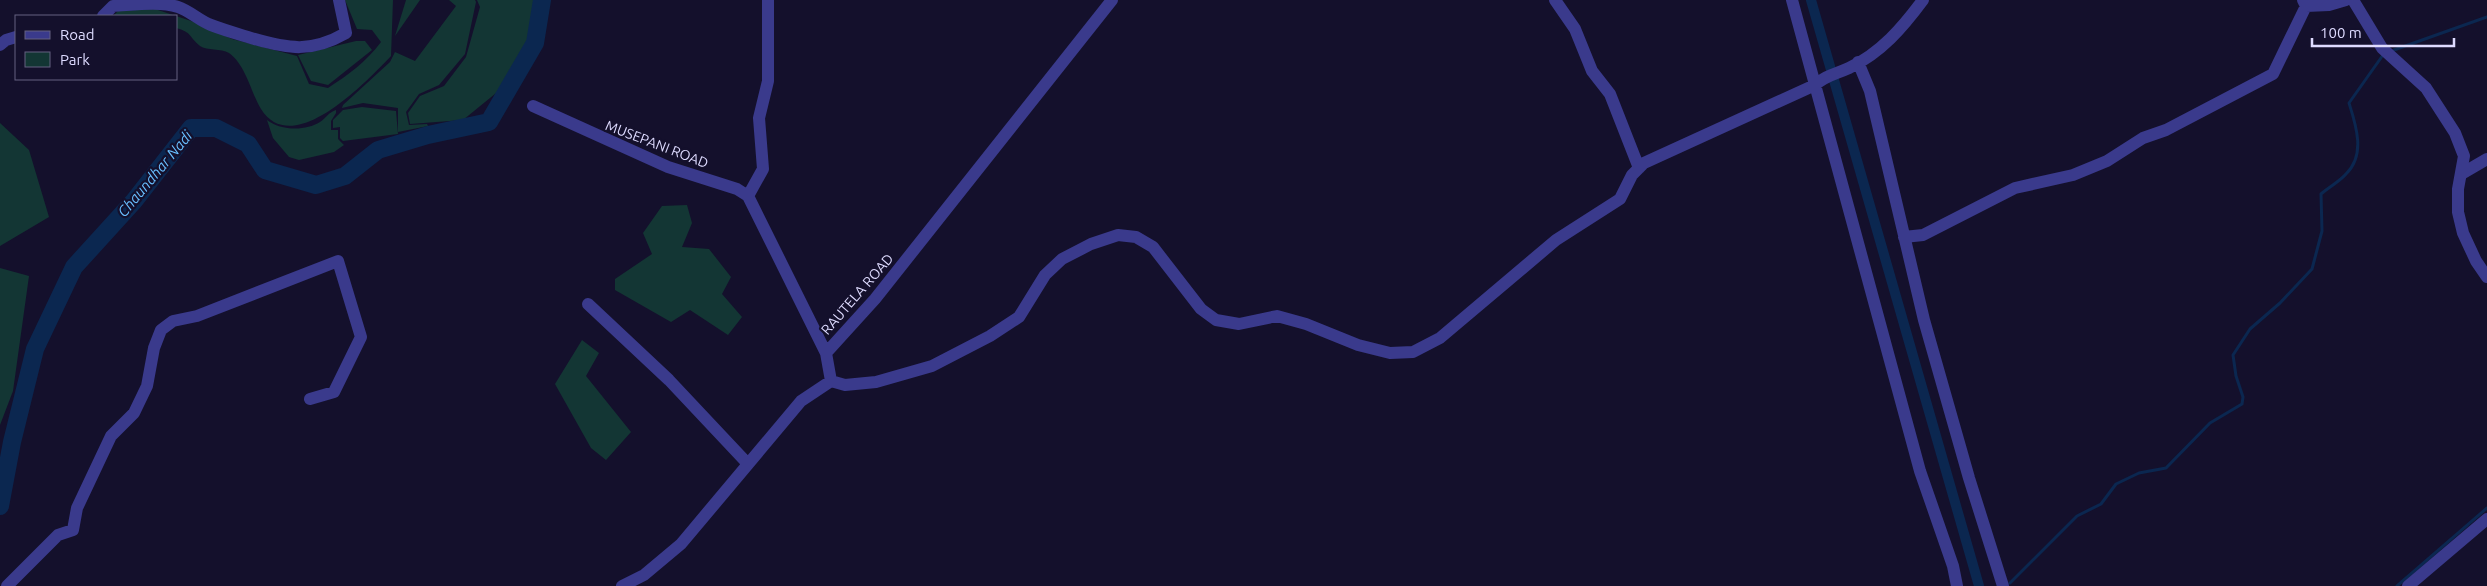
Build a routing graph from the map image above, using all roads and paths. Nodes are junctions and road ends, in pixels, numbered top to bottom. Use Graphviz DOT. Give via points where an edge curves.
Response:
graph roads {
  1 [pos="339,0"];
  2 [pos="768,0"];
  3 [pos="1112,0"];
  4 [pos="1555,0"];
  5 [pos="1792,0"];
  6 [pos="1923,0"];
  7 [pos="2346,0"];
  8 [pos="2354,0"];
  9 [pos="2304,3"];
  10 [pos="104,15"];
  11 [pos="15,37"];
  12 [pos="0,45"];
  13 [pos="1854,65"];
  14 [pos="1820,81"];
  15 [pos="533,106"];
  16 [pos="2487,159"];
  17 [pos="1639,168"];
  18 [pos="2462,173"];
  19 [pos="748,196"];
  20 [pos="1904,237"];
  21 [pos="2487,277"];
  22 [pos="588,304"];
  23 [pos="826,353"];
  24 [pos="831,381"];
  25 [pos="310,399"];
  26 [pos="748,464"];
  27 [pos="2487,518"];
  28 [pos="7,586"];
  29 [pos="622,586"];
  30 [pos="1957,586"];
  31 [pos="2003,586"];
  32 [pos="2408,586"];
  1 -- 10 [label="street" via="346,33 311,47 286,48 209,25 176,6 113,6"];
  2 -- 19 [label="street" via="768,81 759,118 763,169"];
  3 -- 23 [label="street, RAUTELA ROAD" via="881,291"];
  4 -- 17 [label="street" via="1575,29 1592,71 1610,94"];
  5 -- 14 [label="street"];
  6 -- 13 [label="street" via="1890,42"];
  7 -- 9 [label="street" via="2329,5"];
  8 -- 18 [label="street" via="2382,48 2426,88 2443,113 2464,156"];
  9 -- 20 [label="street" via="2273,74 2166,130 2143,138 2108,161 2073,175 2015,188 1923,235"];
  11 -- 12 [label="street"];
  13 -- 14 [label="street"];
  13 -- 20 [label="street" via="1870,91"];
  14 -- 17 [label="street"];
  14 -- 30 [label="street" via="1920,471"];
  15 -- 19 [label="street, MUSEPANI ROAD" via="601,139 668,167 737,189"];
  16 -- 18 [label="street"];
  17 -- 24 [label="street" via="1620,199 1556,240 1440,338 1413,352 1390,353 1366,347 1277,316 1239,324 1216,320 1201,309 1153,247 1136,238 1118,236 1090,244 1062,260 1045,275 1019,317 932,366 876,382 845,385"];
  18 -- 21 [label="street" via="2458,212 2463,233"];
  19 -- 23 [label="street"];
  20 -- 31 [label="street" via="1924,320"];
  22 -- 26 [label="street" via="670,380"];
  23 -- 24 [label="street, RAUTELA ROAD"];
  24 -- 26 [label="street" via="801,401"];
  25 -- 28 [label="street" via="334,392 361,337 338,260 197,316 173,321 160,330 147,386 134,413 111,436 77,508 73,530 58,535"];
  26 -- 29 [label="street" via="681,544 644,575"];
  27 -- 32 [label="street"];
}
